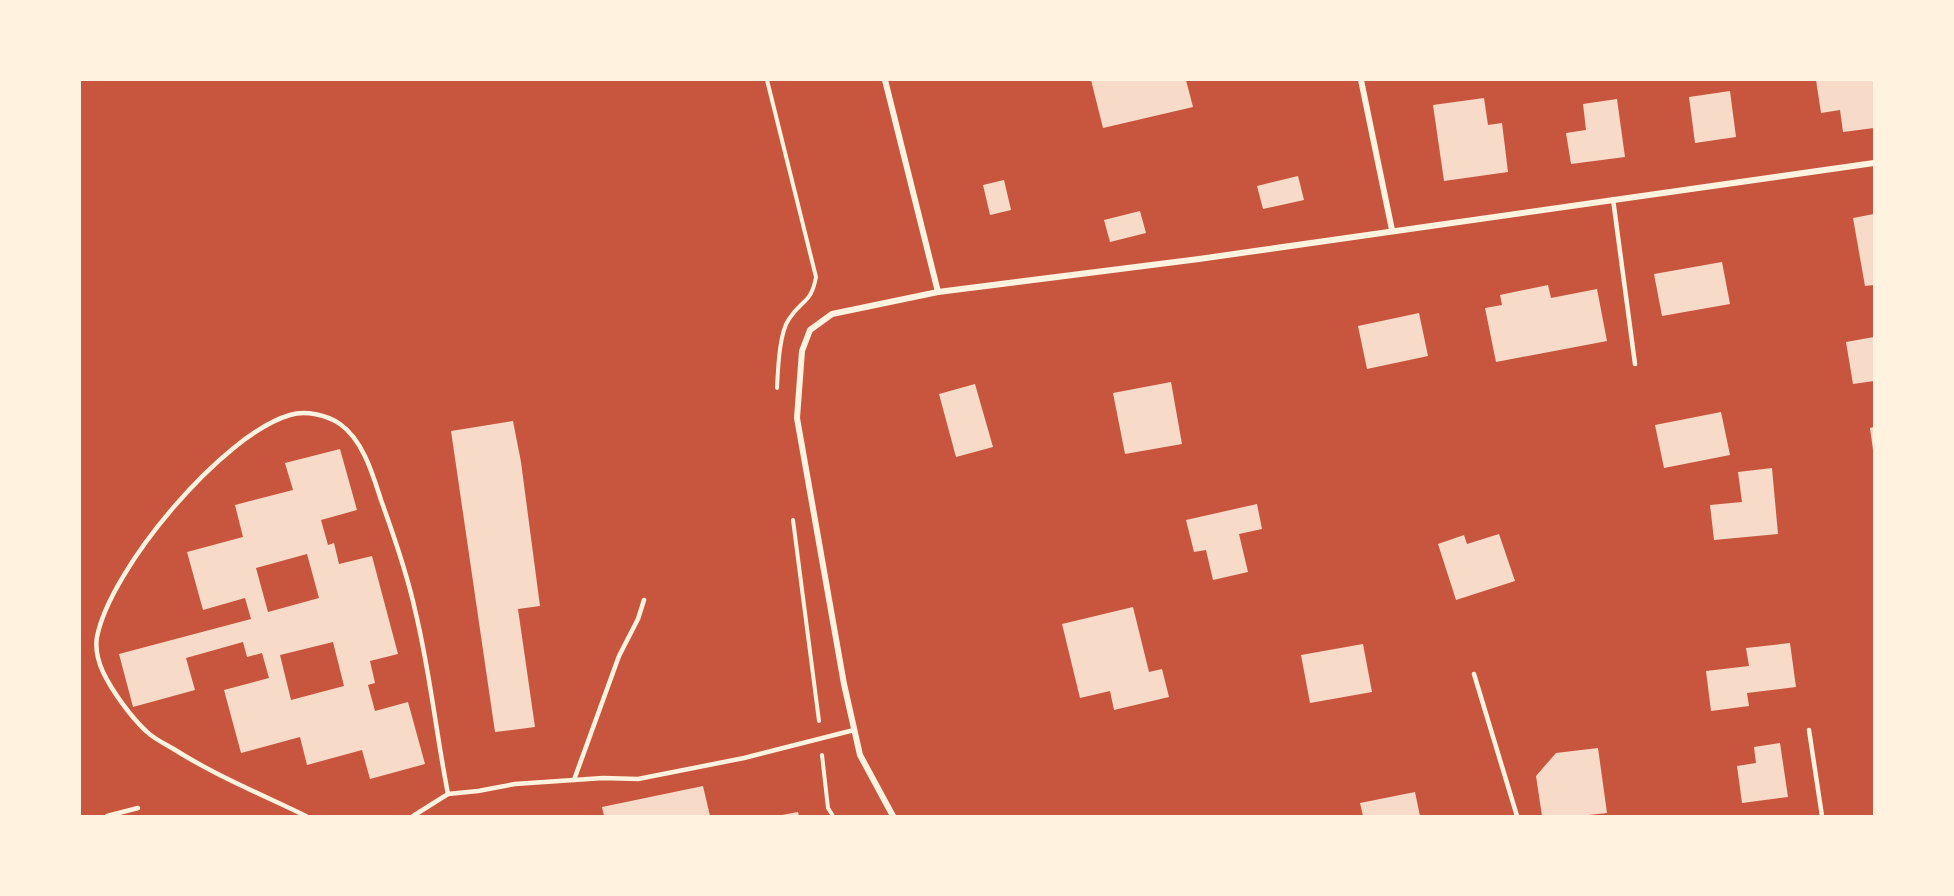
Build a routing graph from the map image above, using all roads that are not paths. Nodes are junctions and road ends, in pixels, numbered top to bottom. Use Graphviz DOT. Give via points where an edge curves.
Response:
graph roads {
  1 [pos="885,80"];
  2 [pos="1361,80"];
  3 [pos="1875,163"];
  4 [pos="1613,199"];
  5 [pos="1392,230"];
  6 [pos="938,292"];
  7 [pos="1635,364"];
  8 [pos="644,600"];
  9 [pos="1474,674"];
  10 [pos="854,730"];
  11 [pos="1809,730"];
  12 [pos="574,780"];
  13 [pos="448,794"];
  14 [pos="138,808"];
  15 [pos="107,816"];
  16 [pos="306,816"];
  17 [pos="413,816"];
  18 [pos="893,816"];
  19 [pos="1517,816"];
  20 [pos="1822,816"];
  1 -- 6 [label="street"];
  2 -- 5 [label="street"];
  3 -- 4 [label="street"];
  4 -- 5 [label="street"];
  4 -- 7 [label="lane"];
  5 -- 6 [label="street"];
  6 -- 10 [label="street" via="832,314 810,330 802,351 797,418"];
  8 -- 12 [label="lane" via="619,656"];
  9 -- 19 [label="lane"];
  10 -- 12 [label="lane" via="638,779"];
  10 -- 18 [label="street" via="860,755"];
  11 -- 20 [label="lane"];
  12 -- 13 [label="lane"];
  13 -- 16 [label="lane" via="415,608 373,476 357,442 340,424 319,414 291,414 255,431 174,505 115,592 101,621 96,655 116,695 146,731 191,760"];
  13 -- 17 [label="lane"];
  14 -- 15 [label="lane"];
}
